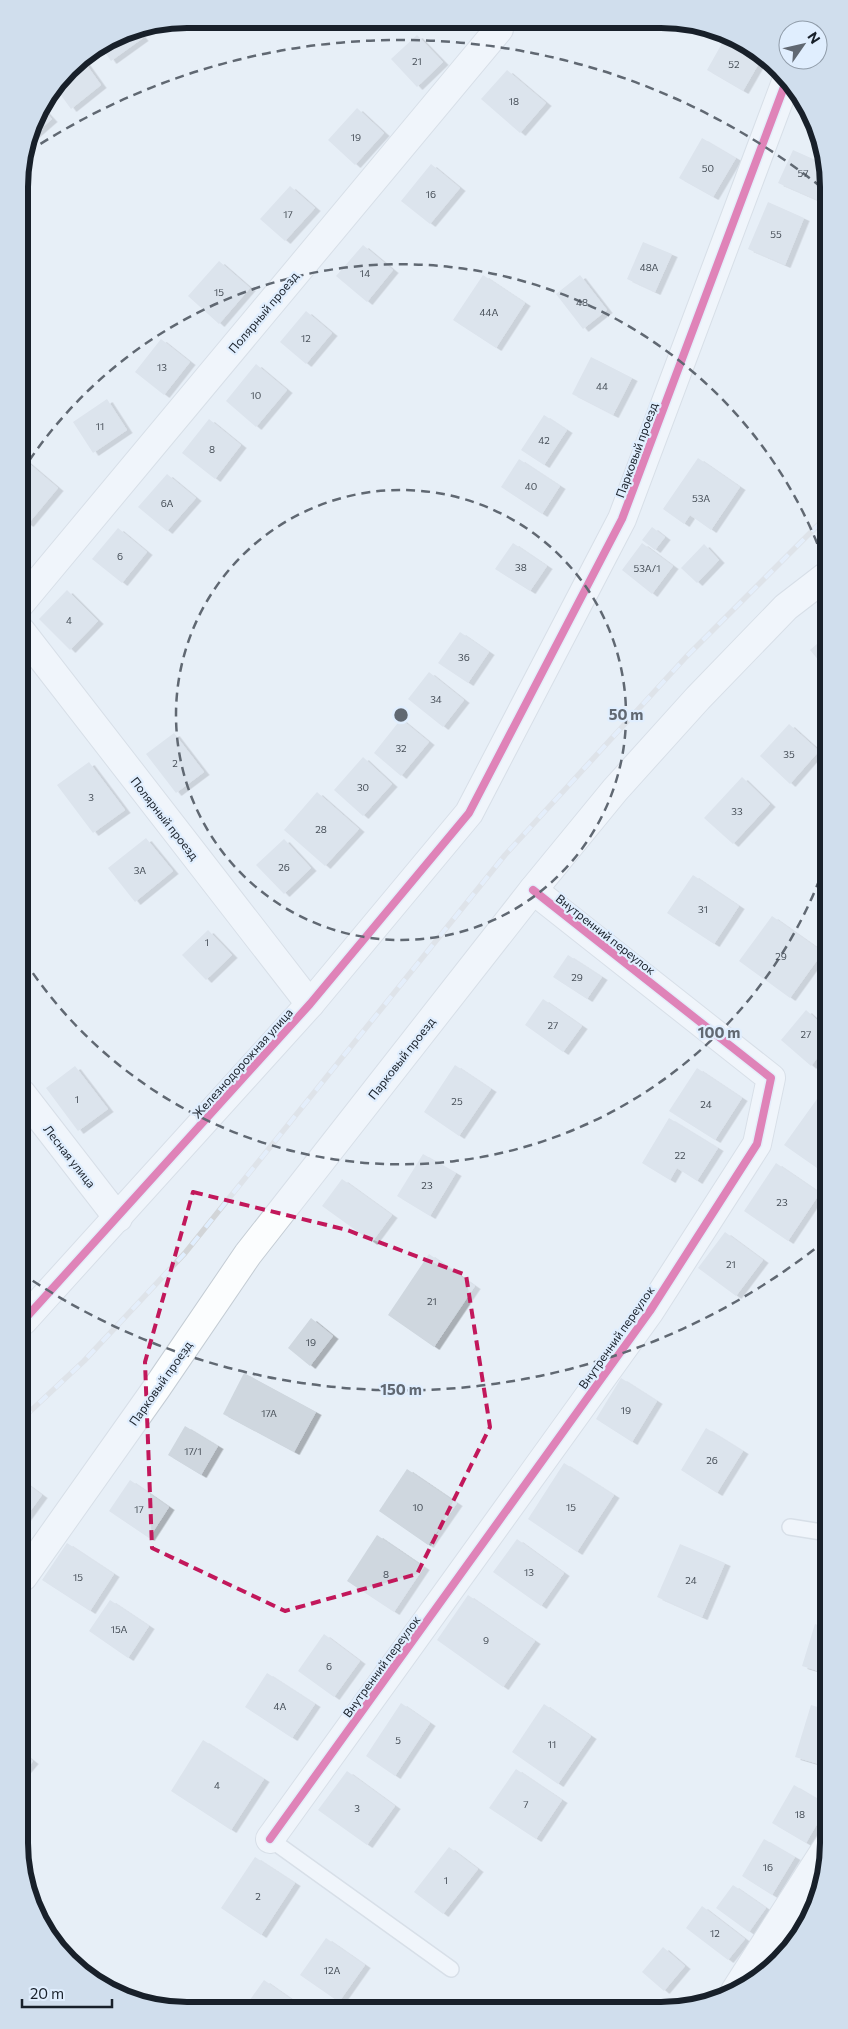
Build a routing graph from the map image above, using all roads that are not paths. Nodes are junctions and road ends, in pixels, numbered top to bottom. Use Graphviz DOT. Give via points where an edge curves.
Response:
graph roads {
  1 [pos="497,28"];
  2 [pos="784,86"];
  3 [pos="820,581"];
  4 [pos="28,594"];
  5 [pos="28,641"];
  6 [pos="470,813"];
  7 [pos="533,890"];
  8 [pos="310,1004"];
  9 [pos="28,1102"];
  10 [pos="118,1218"];
  11 [pos="28,1316"];
  12 [pos="790,1527"];
  13 [pos="820,1532"];
  14 [pos="28,1570"];
  15 [pos="270,1839"];
  16 [pos="819,1859"];
  17 [pos="451,1969"];
  18 [pos="743,1979"];
  1 -- 4 [label="street, Полярный проезд"];
  2 -- 6 [label="street, Парковый проезд" via="622,519"];
  3 -- 7 [label="street, Парковый проезд" via="786,607 698,698 615,790"];
  5 -- 8 [label="street, Полярный проезд"];
  6 -- 8 [label="street, Железнодорожная улица"];
  7 -- 14 [label="street, Парковый проезд" via="248,1254"];
  7 -- 15 [label="street, Внутренний переулок" via="771,1078 757,1144 650,1311"];
  8 -- 10 [label="street, Железнодорожная улица"];
  9 -- 10 [label="street, Лесная улица"];
  10 -- 11 [label="street, Железнодорожная улица"];
  12 -- 13 [label="lane"];
  15 -- 17 [label="lane"];
  16 -- 18 [label="street"];
}
